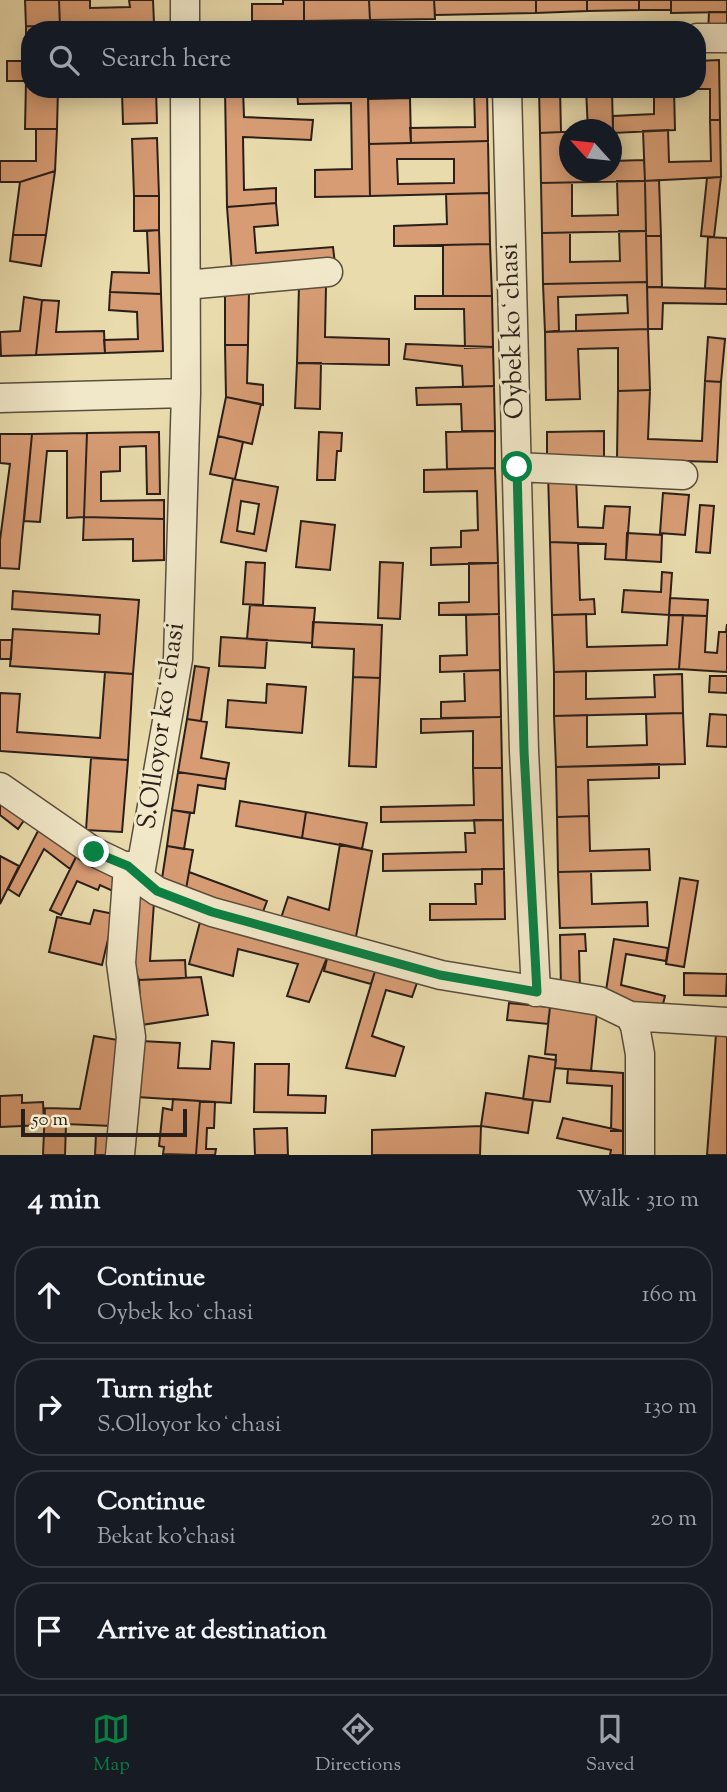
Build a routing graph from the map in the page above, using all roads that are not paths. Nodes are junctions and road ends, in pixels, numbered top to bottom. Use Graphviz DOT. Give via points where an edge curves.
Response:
graph roads {
  1 [pos="185,0"];
  2 [pos="185,21"];
  3 [pos="706,38"];
  4 [pos="727,38"];
  5 [pos="185,98"];
  6 [pos="506,98"];
  7 [pos="328,272"];
  8 [pos="186,285"];
  9 [pos="186,393"];
  10 [pos="0,398"];
  11 [pos="517,467"];
  12 [pos="683,475"];
  13 [pos="0,787"];
  14 [pos="134,870"];
  15 [pos="537,992"];
  16 [pos="630,1016"];
  17 [pos="727,1021"];
  18 [pos="120,1155"];
  19 [pos="640,1155"];
  1 -- 2 [label="street"];
  3 -- 4 [label="street"];
  5 -- 8 [label="street, S.Olloyor koʻchasi"];
  6 -- 11 [label="street, Oybek koʻchasi"];
  7 -- 8 [label="street"];
  8 -- 9 [label="street, S.Olloyor koʻchasi"];
  9 -- 10 [label="street"];
  9 -- 14 [label="street, S.Olloyor koʻchasi" via="178,659"];
  11 -- 12 [label="street"];
  11 -- 15 [label="street, Oybek koʻchasi" via="524,751"];
  13 -- 14 [label="street" via="94,852"];
  14 -- 15 [label="street" via="157,891 212,912 440,975"];
  14 -- 18 [label="street, S.Olloyor koʻchasi" via="121,963 131,1037"];
  15 -- 16 [label="street" via="599,1001"];
  16 -- 17 [label="street"];
  16 -- 19 [label="street" via="640,1054"];
}
